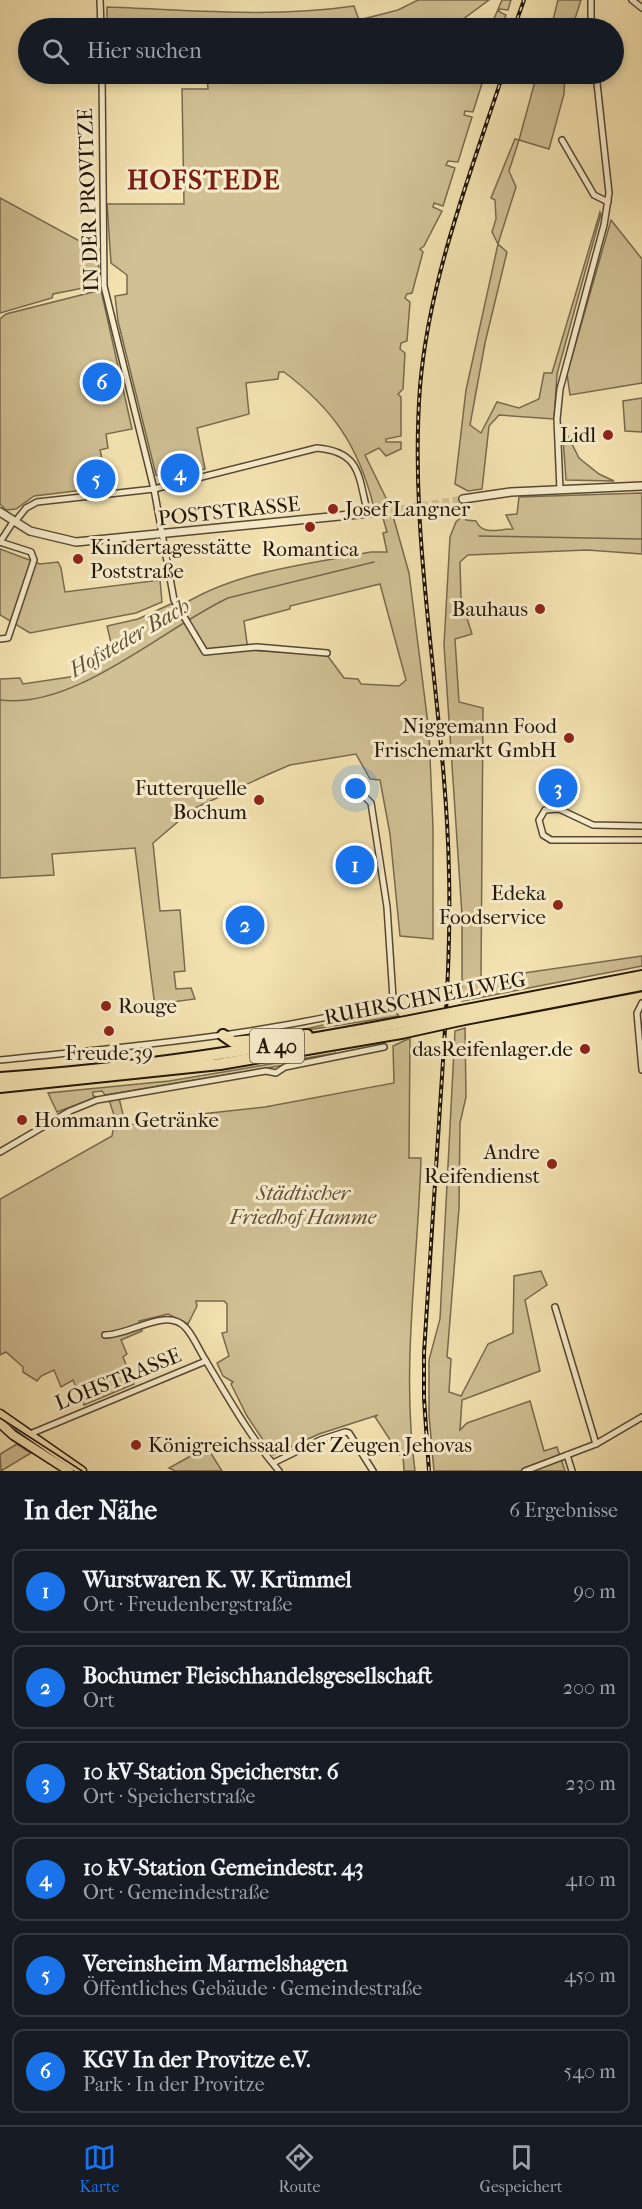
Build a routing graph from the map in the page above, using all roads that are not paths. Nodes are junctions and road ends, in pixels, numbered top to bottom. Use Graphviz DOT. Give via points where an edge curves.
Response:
graph roads {
  1 [pos="100,0"];
  2 [pos="591,0"];
  3 [pos="632,0"];
  4 [pos="642,8"];
  5 [pos="101,18"];
  6 [pos="591,18"];
  7 [pos="102,84"];
  8 [pos="597,84"];
  9 [pos="562,140"];
  10 [pos="608,202"];
  11 [pos="642,486"];
  12 [pos="154,489"];
  13 [pos="560,490"];
  14 [pos="463,499"];
  15 [pos="0,512"];
  16 [pos="380,512"];
  17 [pos="368,514"];
  18 [pos="15,520"];
  19 [pos="164,535"];
  20 [pos="0,542"];
  21 [pos="0,639"];
  22 [pos="327,653"];
  23 [pos="365,797"];
  24 [pos="630,826"];
  25 [pos="642,826"];
  26 [pos="629,840"];
  27 [pos="642,840"];
  28 [pos="642,976"];
  29 [pos="642,985"];
  30 [pos="642,1003"];
  31 [pos="461,1016"];
  32 [pos="400,1028"];
  33 [pos="370,1029"];
  34 [pos="223,1035"];
  35 [pos="384,1047"];
  36 [pos="0,1060"];
  37 [pos="642,1070"];
  38 [pos="0,1077"];
  39 [pos="0,1088"];
  40 [pos="0,1152"];
  41 [pos="555,1307"];
  42 [pos="105,1335"];
  43 [pos="206,1361"];
  44 [pos="0,1415"];
  45 [pos="642,1416"];
  46 [pos="0,1423"];
  47 [pos="28,1435"];
  48 [pos="596,1444"];
  49 [pos="567,1455"];
  50 [pos="273,1463"];
  51 [pos="69,1471"];
  52 [pos="81,1471"];
  53 [pos="279,1471"];
  54 [pos="373,1471"];
  55 [pos="525,1471"];
  56 [pos="572,1471"];
  1 -- 5 [label="street"];
  2 -- 6 [label="street"];
  3 -- 4 [label="street"];
  7 -- 12 [label="street, IN DER PROVITZE" via="104,286"];
  8 -- 10 [label="street" via="608,163"];
  9 -- 10 [label="street" via="594,195"];
  10 -- 13 [label="street" via="560,389"];
  11 -- 13 [label="street"];
  12 -- 17 [label="street" via="317,448 337,450 351,459 355,467"];
  12 -- 18 [label="street" via="38,502"];
  12 -- 19 [label="street, IN DER PROVITZE"];
  13 -- 14 [label="street"];
  15 -- 18 [label="street, POSTSTRASSE"];
  16 -- 17 [label="street, POSTSTRASSE"];
  17 -- 19 [label="street, POSTSTRASSE"];
  18 -- 19 [label="street, POSTSTRASSE" via="40,535 76,542"];
  18 -- 20 [label="street"];
  19 -- 22 [label="street, IN DER PROVITZE" via="172,589 205,652 257,647"];
  20 -- 21 [label="street" via="31,552 34,560 8,639"];
  23 -- 34 [label="street" via="371,803 387,907 393,998 388,1003 312,1021"];
  24 -- 25 [label="street"];
  24 -- 26 [label="street"];
  24 -- 26 [label="street" via="593,825 553,808 545,810 539,820 543,836 551,840"];
  26 -- 27 [label="street"];
  28 -- 31 [label="highway, RUHRSCHNELLWEG / A 40"];
  29 -- 31 [label="highway, RUHRSCHNELLWEG / A 40"];
  30 -- 37 [label="street" via="637,1013"];
  31 -- 32 [label="highway, RUHRSCHNELLWEG / A 40, bridge"];
  32 -- 33 [label="highway, RUHRSCHNELLWEG / A 40"];
  32 -- 39 [label="highway, RUHRSCHNELLWEG / A 40" via="220,1064"];
  33 -- 34 [label="highway" via="233,1042"];
  33 -- 38 [label="highway, RUHRSCHNELLWEG / A 40" via="208,1057"];
  34 -- 36 [label="street"];
  35 -- 40 [label="street" via="285,1067 276,1073 266,1071 98,1100"];
  41 -- 48 [label="street"];
  42 -- 43 [label="street, LOHSTRASSE" via="119,1335 156,1320 171,1319 186,1328"];
  43 -- 47 [label="street, LOHSTRASSE"];
  43 -- 50 [label="street" via="246,1428"];
  44 -- 46 [label="main road"];
  44 -- 47 [label="main road"];
  45 -- 48 [label="street"];
  46 -- 51 [label="main road"];
  47 -- 52 [label="main road"];
  48 -- 49 [label="street"];
  49 -- 55 [label="street"];
  49 -- 56 [label="street"];
  50 -- 53 [label="street"];
  50 -- 54 [label="street" via="345,1432"];
}
